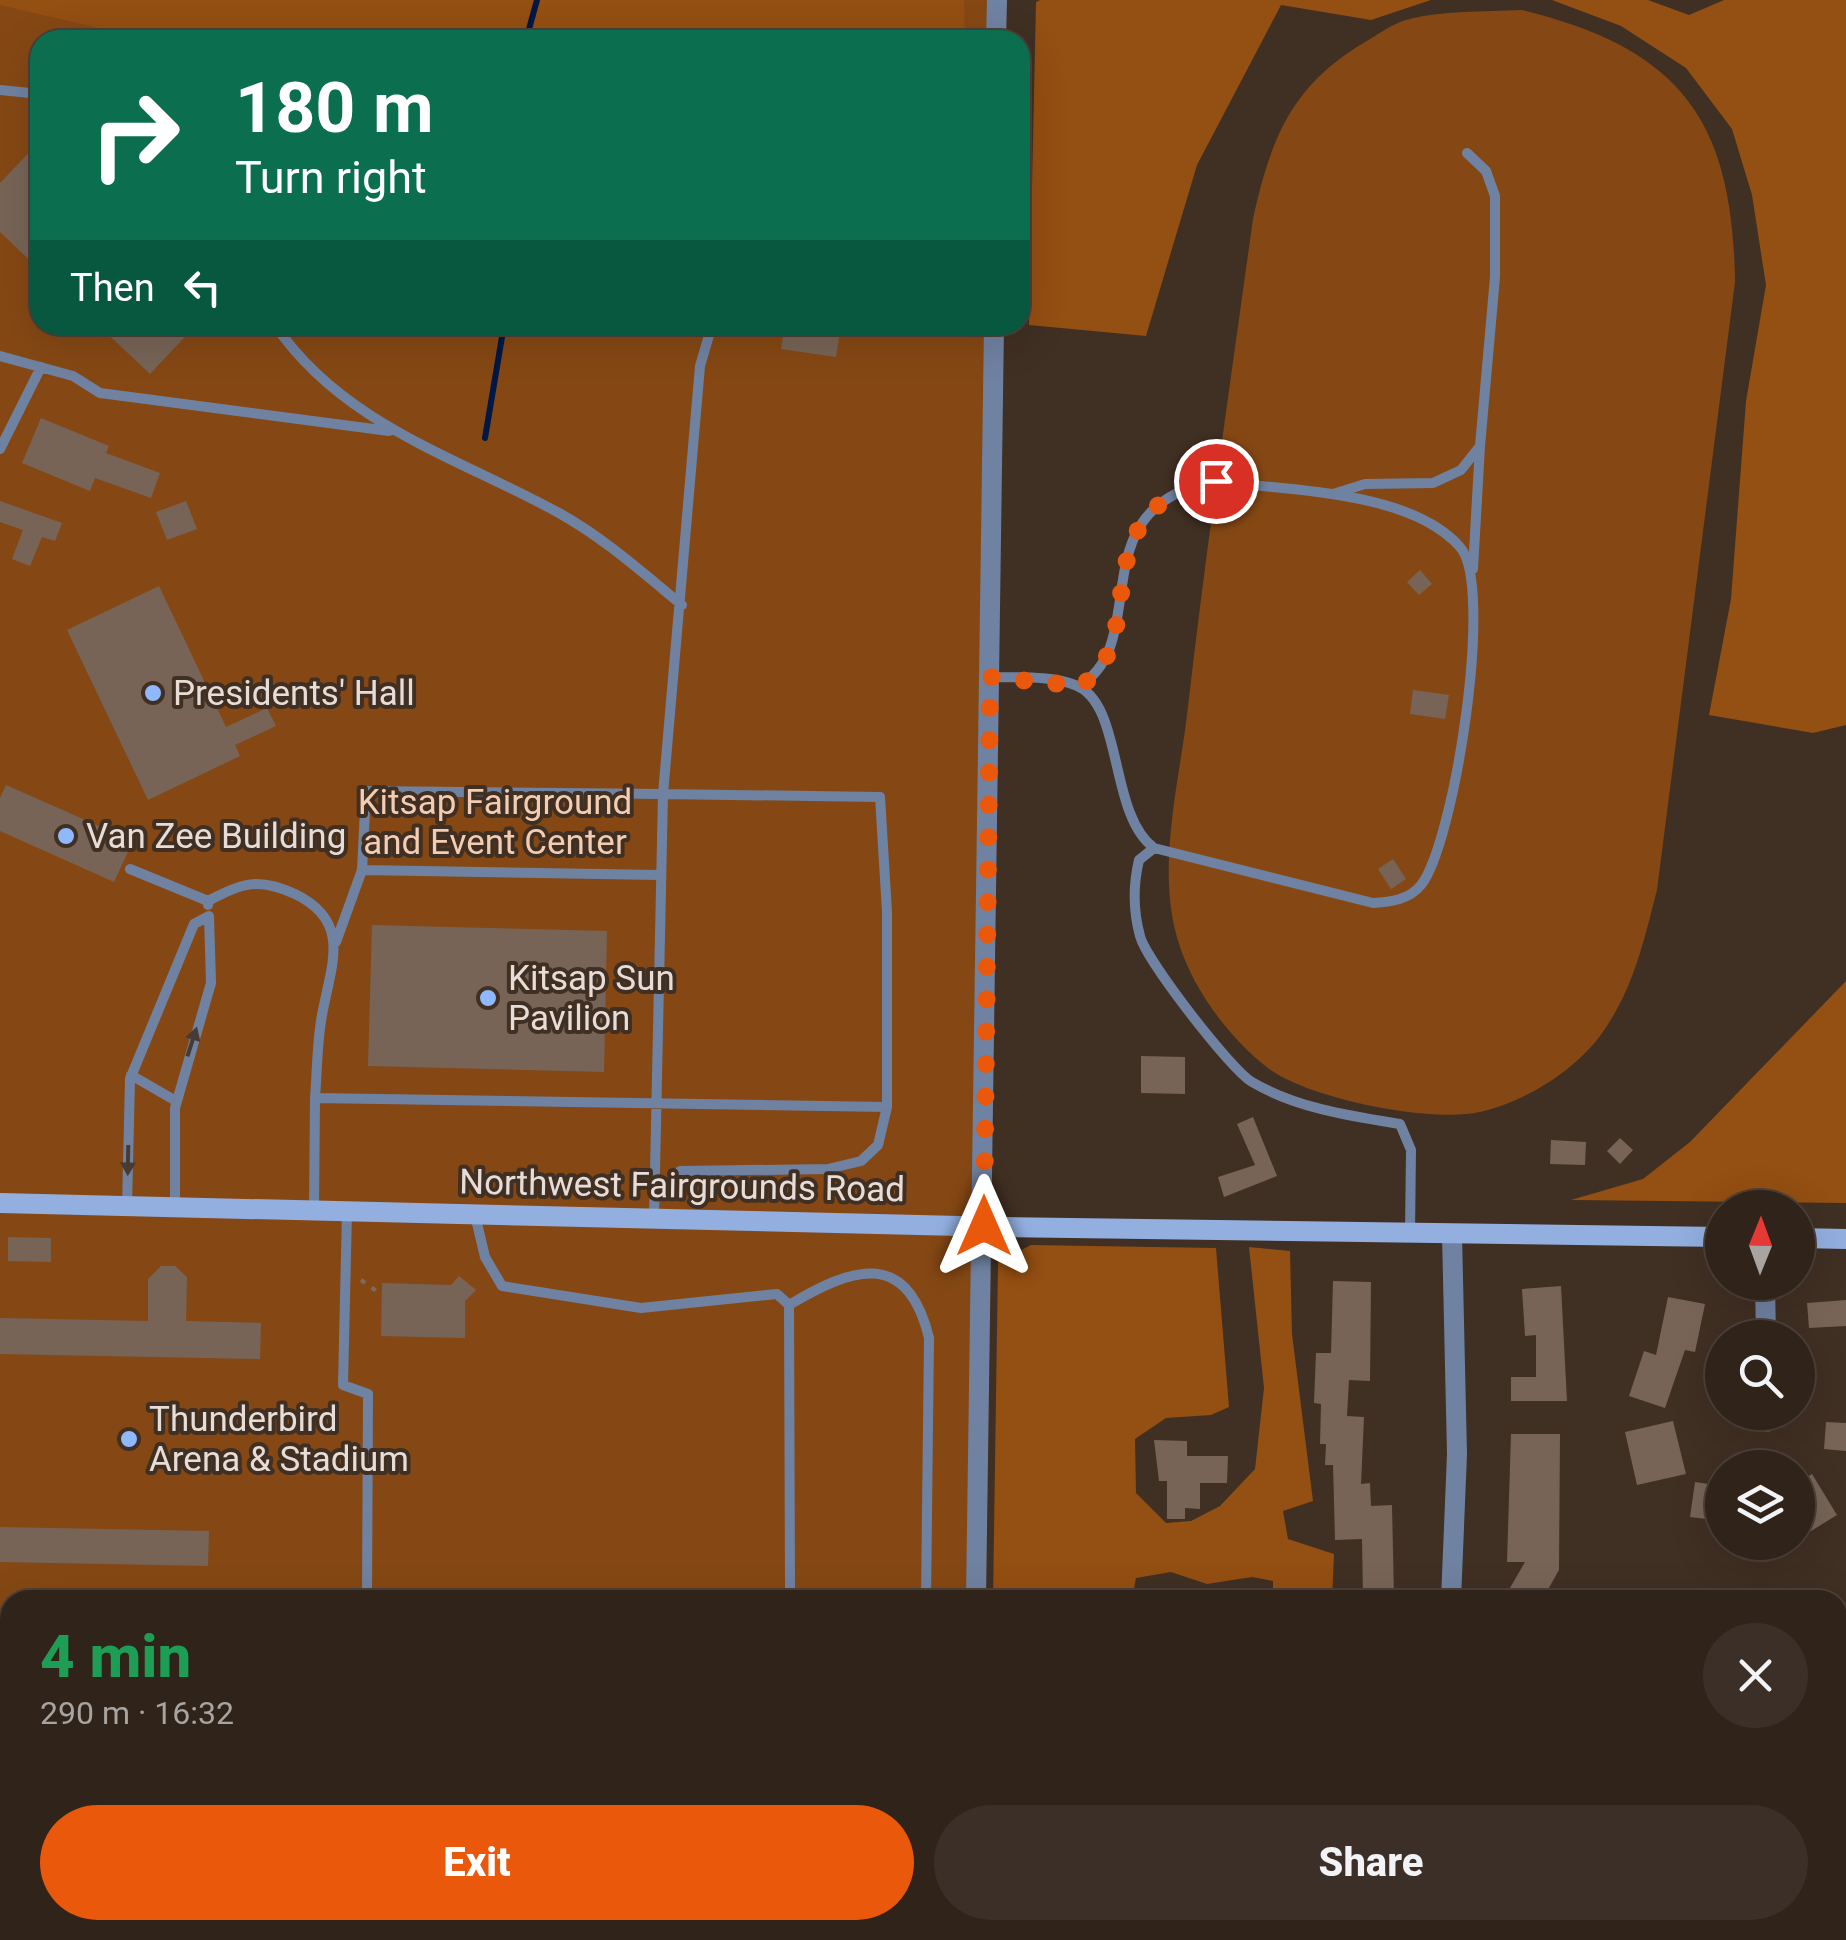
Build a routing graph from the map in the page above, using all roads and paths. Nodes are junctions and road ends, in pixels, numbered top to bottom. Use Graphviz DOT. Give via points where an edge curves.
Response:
graph roads {
  1 [pos="997,0"];
  2 [pos="996,30"];
  3 [pos="0,90"];
  4 [pos="30,93"];
  5 [pos="1467,153"];
  6 [pos="284,335"];
  7 [pos="709,335"];
  8 [pos="994,335"];
  9 [pos="0,356"];
  10 [pos="41,367"];
  11 [pos="390,431"];
  12 [pos="1480,446"];
  13 [pos="0,449"];
  14 [pos="1327,496"];
  15 [pos="1472,575"];
  16 [pos="682,606"];
  17 [pos="990,677"];
  18 [pos="1080,686"];
  19 [pos="664,794"];
  20 [pos="1154,848"];
  21 [pos="130,869"];
  22 [pos="362,870"];
  23 [pos="660,875"];
  24 [pos="208,901"];
  25 [pos="209,916"];
  26 [pos="336,942"];
  27 [pos="131,1076"];
  28 [pos="315,1098"];
  29 [pos="176,1101"];
  30 [pos="656,1104"];
  31 [pos="887,1107"];
  32 [pos="680,1171"];
  33 [pos="0,1204"];
  34 [pos="127,1206"];
  35 [pos="175,1208"];
  36 [pos="314,1210"];
  37 [pos="346,1212"];
  38 [pos="475,1214"];
  39 [pos="654,1218"];
  40 [pos="984,1226"];
  41 [pos="1410,1233"];
  42 [pos="1452,1234"];
  43 [pos="1705,1237"];
  44 [pos="1815,1238"];
  45 [pos="1846,1239"];
  46 [pos="346,1269"];
  47 [pos="382,1295"];
  48 [pos="789,1305"];
  49 [pos="368,1590"];
  50 [pos="790,1590"];
  51 [pos="926,1590"];
  52 [pos="976,1590"];
  53 [pos="1451,1590"];
  1 -- 2 [label="street"];
  3 -- 4 [label="lane"];
  5 -- 12 [label="lane" via="1486,171 1494,196 1495,277"];
  6 -- 11 [label="lane" via="329,384"];
  7 -- 16 [label="lane" via="700,366"];
  8 -- 17 [label="street"];
  9 -- 10 [label="lane"];
  10 -- 11 [label="lane" via="100,393"];
  10 -- 13 [label="lane"];
  11 -- 16 [label="lane" via="564,516"];
  12 -- 14 [label="lane" via="1460,470 1433,483 1365,484"];
  12 -- 15 [label="lane"];
  14 -- 15 [label="lane" via="1402,508 1436,526 1463,549"];
  14 -- 18 [label="lane" via="1216,481 1165,495 1135,537 1102,668"];
  15 -- 20 [label="lane" via="1471,672 1452,811 1434,866 1418,890 1394,902 1372,902"];
  16 -- 19 [label="lane"];
  17 -- 18 [label="lane"];
  17 -- 40 [label="street"];
  18 -- 20 [label="lane" via="1098,708 1130,822"];
  19 -- 22 [label="lane" via="366,791"];
  19 -- 23 [label="lane"];
  19 -- 31 [label="lane" via="880,797"];
  20 -- 41 [label="lane" via="1140,860 1134,900 1140,940 1157,968 1229,1064 1249,1080 1304,1104 1400,1124 1410,1150"];
  21 -- 24 [label="lane"];
  22 -- 23 [label="lane"];
  22 -- 26 [label="lane"];
  23 -- 30 [label="lane"];
  24 -- 25 [label="lane"];
  24 -- 26 [label="lane" via="243,883 276,885 317,905"];
  25 -- 27 [label="lane" via="194,924"];
  29 -- 25 [label="lane, one-way" via="211,982"];
  26 -- 28 [label="lane"];
  27 -- 29 [label="lane"];
  27 -- 34 [label="lane, one-way"];
  28 -- 30 [label="lane"];
  28 -- 36 [label="lane"];
  29 -- 35 [label="lane"];
  30 -- 31 [label="lane"];
  30 -- 39 [label="lane"];
  31 -- 32 [label="lane" via="878,1145 861,1161 828,1169"];
  33 -- 34 [label="main road, Northwest Fairgrounds Road"];
  34 -- 35 [label="main road, Northwest Fairgrounds Road"];
  35 -- 36 [label="main road, Northwest Fairgrounds Road"];
  36 -- 37 [label="main road, Northwest Fairgrounds Road"];
  37 -- 38 [label="main road, Northwest Fairgrounds Road"];
  37 -- 46 [label="lane"];
  38 -- 39 [label="main road, Northwest Fairgrounds Road"];
  38 -- 48 [label="lane" via="485,1257 502,1286 641,1308 777,1294"];
  39 -- 40 [label="main road, Northwest Fairgrounds Road"];
  40 -- 41 [label="main road, Northwest Fairgrounds Road"];
  40 -- 52 [label="street"];
  41 -- 42 [label="main road, Northwest Fairgrounds Road"];
  42 -- 43 [label="main road, Northwest Fairgrounds Road"];
  42 -- 53 [label="street" via="1457,1454"];
  44 -- 45 [label="main road"];
  46 -- 47 [label="path"];
  46 -- 49 [label="lane" via="344,1385 368,1394"];
  48 -- 50 [label="lane"];
  48 -- 51 [label="lane" via="856,1271 896,1280 921,1305 929,1338"];
}
